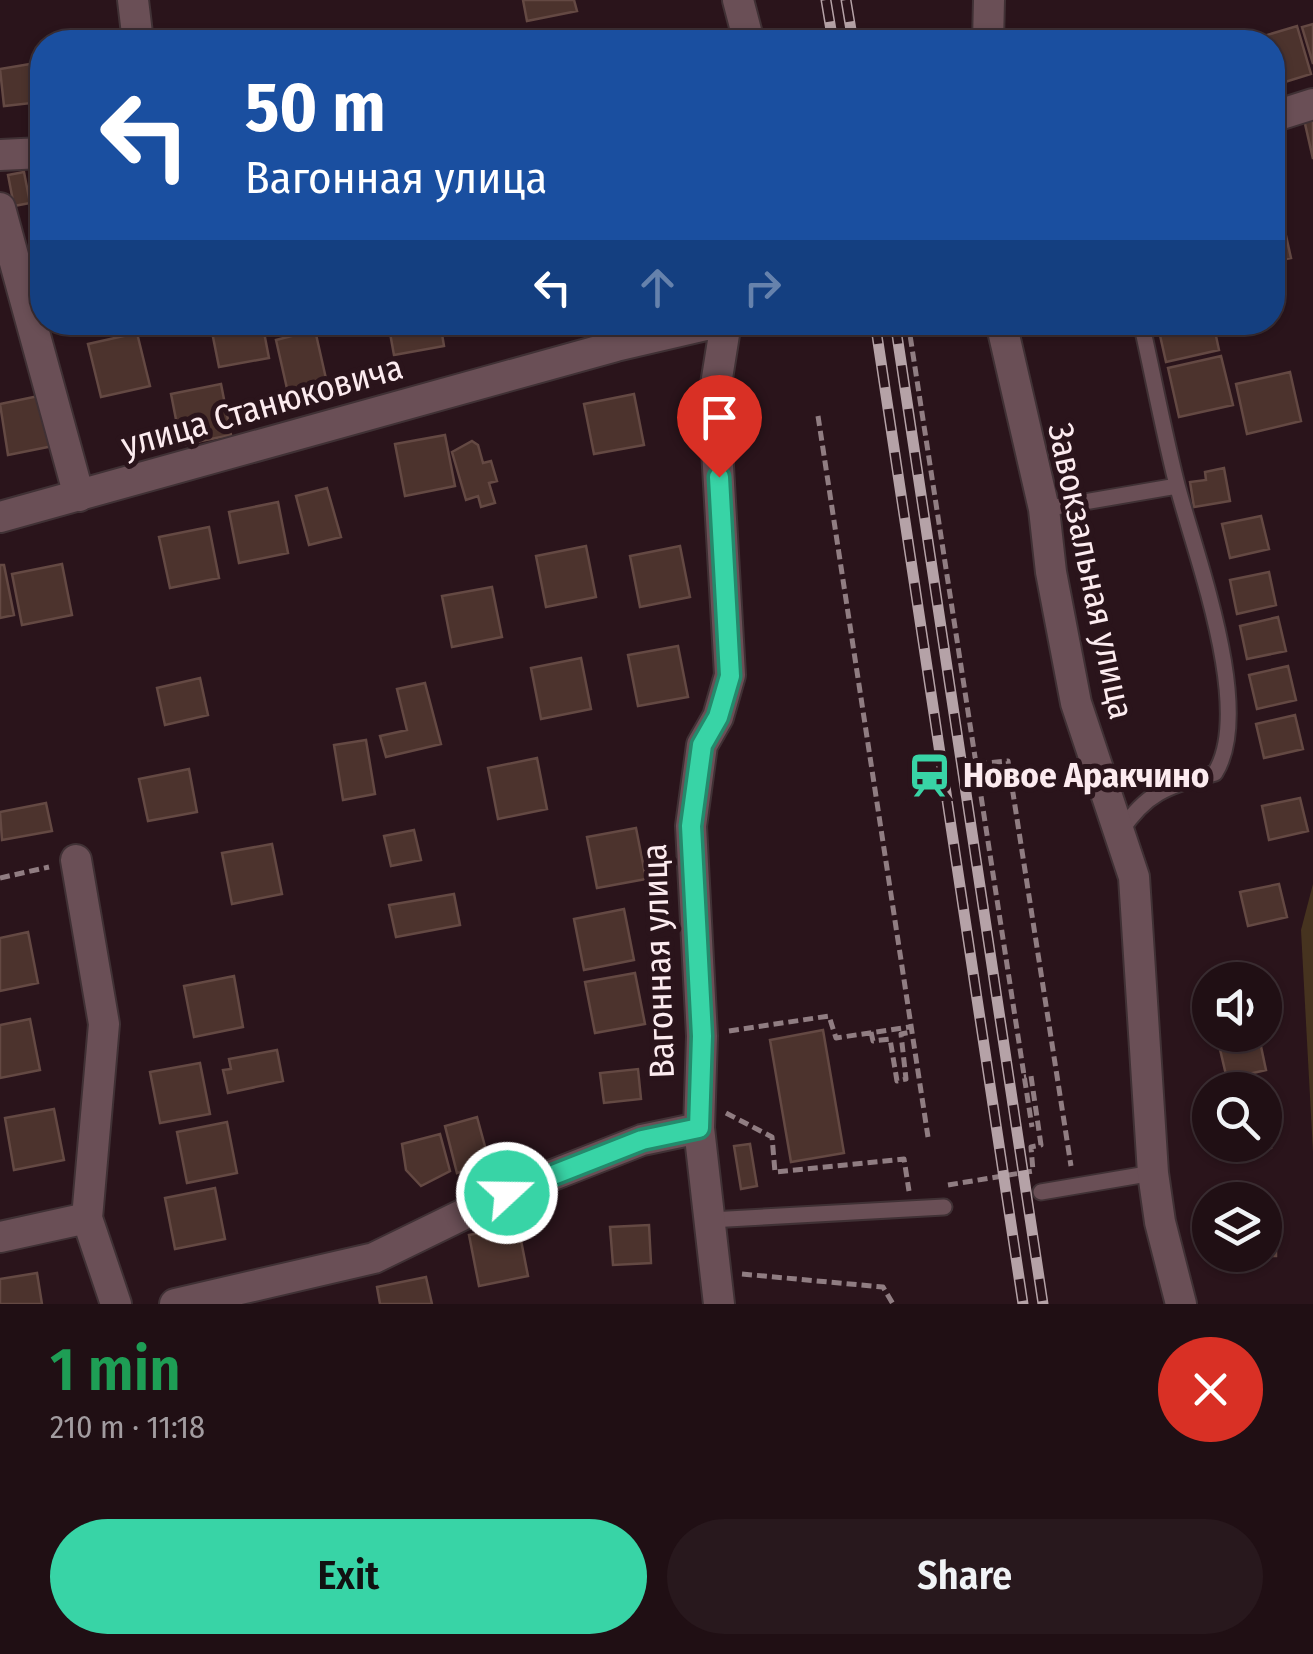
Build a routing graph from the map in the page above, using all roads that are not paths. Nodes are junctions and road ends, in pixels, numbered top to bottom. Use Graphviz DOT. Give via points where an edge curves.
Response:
graph roads {
  1 [pos="133,0"];
  2 [pos="738,0"];
  3 [pos="989,0"];
  4 [pos="137,30"];
  5 [pos="746,30"];
  6 [pos="988,30"];
  7 [pos="1313,104"];
  8 [pos="1285,113"];
  9 [pos="30,154"];
  10 [pos="0,155"];
  11 [pos="0,208"];
  12 [pos="30,317"];
  13 [pos="35,335"];
  14 [pos="665,335"];
  15 [pos="721,335"];
  16 [pos="1004,335"];
  17 [pos="1144,335"];
  18 [pos="1177,486"];
  19 [pos="79,496"];
  20 [pos="1044,509"];
  21 [pos="0,518"];
  22 [pos="1120,831"];
  23 [pos="76,860"];
  24 [pos="699,1116"];
  25 [pos="1154,1173"];
  26 [pos="1042,1192"];
  27 [pos="944,1208"];
  28 [pos="87,1218"];
  29 [pos="710,1220"];
  30 [pos="0,1237"];
  31 [pos="116,1304"];
  32 [pos="174,1304"];
  33 [pos="719,1304"];
  34 [pos="1181,1304"];
  1 -- 4 [label="street"];
  2 -- 5 [label="street"];
  3 -- 6 [label="street"];
  7 -- 8 [label="street"];
  9 -- 10 [label="street"];
  11 -- 12 [label="street"];
  13 -- 19 [label="street"];
  14 -- 19 [label="street, улица Станюковича"];
  15 -- 24 [label="street, Вагонная улица" via="714,398 730,676 702,745 691,826 702,1036"];
  16 -- 20 [label="street, Завокзальная улица"];
  17 -- 18 [label="lane"];
  18 -- 20 [label="lane"];
  18 -- 22 [label="lane" via="1202,558 1230,713 1227,754 1215,773 1169,786 1140,803"];
  19 -- 21 [label="street, улица Станюковича"];
  20 -- 22 [label="street, Завокзальная улица" via="1076,703"];
  22 -- 25 [label="street, Завокзальная улица" via="1140,917"];
  23 -- 28 [label="street" via="104,1024"];
  24 -- 29 [label="street, Вагонная улица"];
  24 -- 32 [label="street" via="507,1193 374,1258"];
  25 -- 26 [label="lane"];
  25 -- 34 [label="street, Завокзальная улица"];
  27 -- 29 [label="lane"];
  28 -- 30 [label="street"];
  28 -- 31 [label="street"];
  29 -- 33 [label="street, Вагонная улица"];
}
